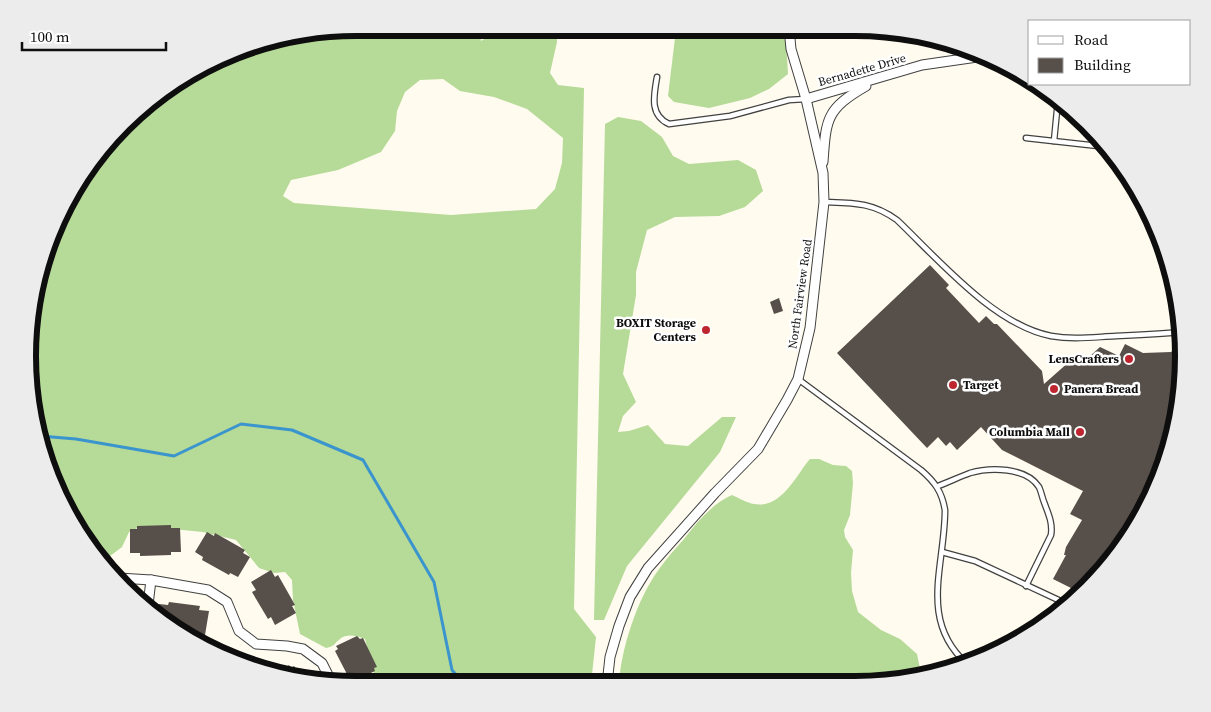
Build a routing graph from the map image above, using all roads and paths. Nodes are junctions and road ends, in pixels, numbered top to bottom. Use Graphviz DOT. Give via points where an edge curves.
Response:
graph roads {
  1 [pos="790,36"];
  2 [pos="970,58"];
  3 [pos="657,77"];
  4 [pos="878,79"];
  5 [pos="806,99"];
  6 [pos="1057,108"];
  7 [pos="1026,138"];
  8 [pos="1054,141"];
  9 [pos="1096,147"];
  10 [pos="823,173"];
  11 [pos="824,202"];
  12 [pos="1174,332"];
  13 [pos="798,379"];
  14 [pos="938,486"];
  15 [pos="942,552"];
  16 [pos="127,578"];
  17 [pos="151,580"];
  18 [pos="1026,586"];
  19 [pos="149,599"];
  20 [pos="1060,601"];
  21 [pos="960,658"];
  22 [pos="328,674"];
  23 [pos="608,676"];
  1 -- 5 [label="street, North Fairview Road"];
  2 -- 4 [label="street, Bernadette Drive" via="922,65"];
  3 -- 5 [label="lane" via="655,109 661,120 669,124 730,116 789,100"];
  4 -- 5 [label="street, Bernadette Drive"];
  4 -- 10 [label="street" via="836,107 825,132"];
  5 -- 10 [label="street, North Fairview Road"];
  6 -- 8 [label="lane"];
  7 -- 8 [label="lane"];
  8 -- 9 [label="lane"];
  10 -- 11 [label="street, North Fairview Road"];
  11 -- 12 [label="lane" via="865,204 887,212 961,282 1006,318 1027,329 1073,338"];
  11 -- 13 [label="street, North Fairview Road" via="810,328"];
  13 -- 14 [label="lane"];
  13 -- 23 [label="street, North Fairview Road" via="758,449 648,568 630,597 619,626"];
  14 -- 15 [label="lane" via="945,510"];
  14 -- 18 [label="lane" via="972,472 996,470 1020,474 1039,487 1052,527 1051,535"];
  15 -- 18 [label="lane" via="975,562"];
  15 -- 21 [label="lane" via="937,599 939,620 950,646"];
  16 -- 17 [label="street"];
  17 -- 19 [label="street"];
  17 -- 22 [label="street" via="208,590 227,602 239,631 256,644 303,650 322,663"];
  18 -- 20 [label="lane"];
}
